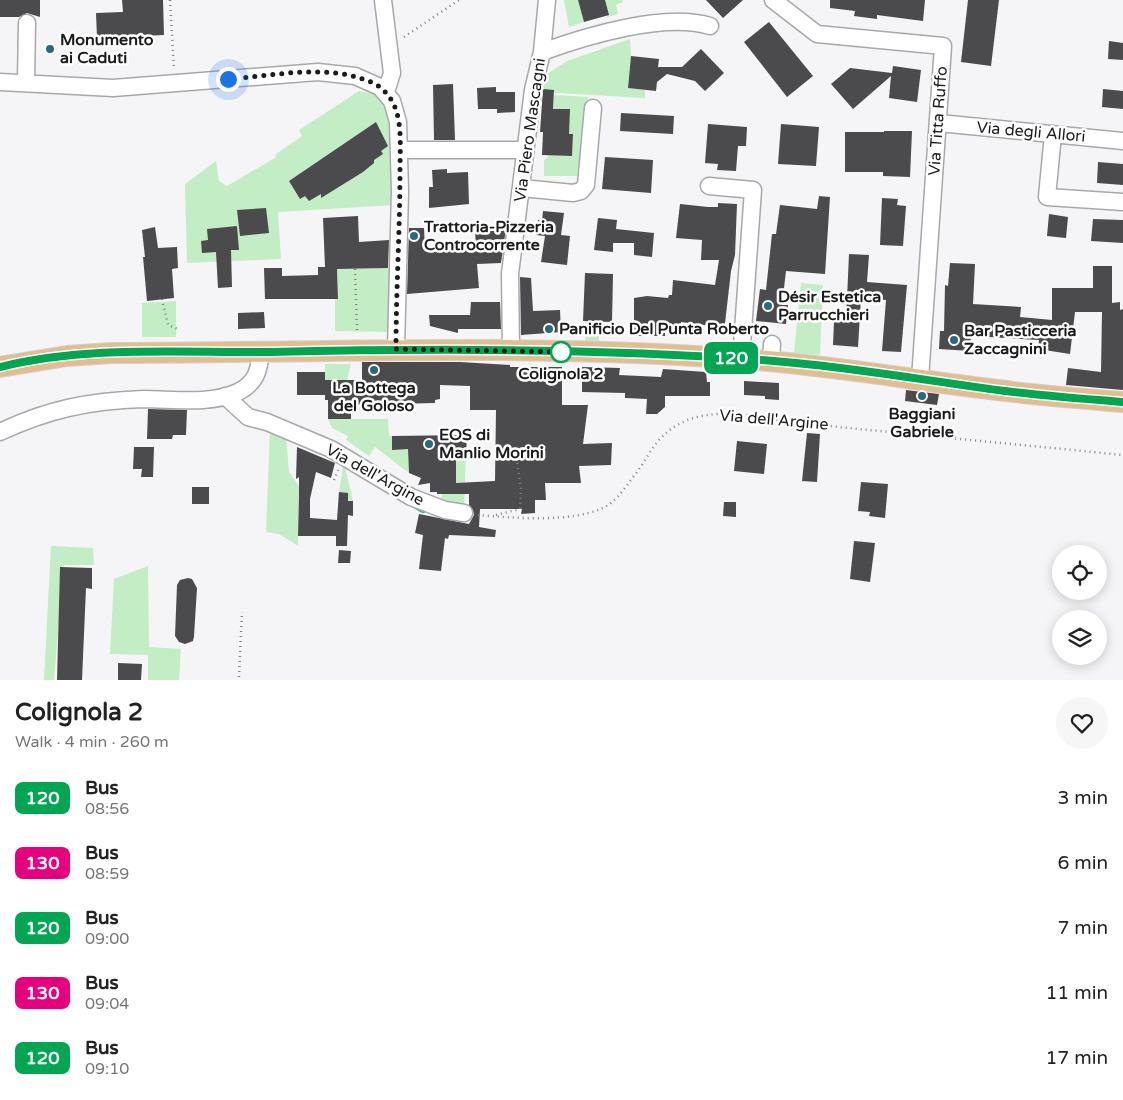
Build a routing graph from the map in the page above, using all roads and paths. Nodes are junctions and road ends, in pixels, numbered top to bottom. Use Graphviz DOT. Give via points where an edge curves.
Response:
graph roads {
  1 [pos="170,0"];
  2 [pos="383,0"];
  3 [pos="459,0"];
  4 [pos="547,0"];
  5 [pos="773,0"];
  6 [pos="27,23"];
  7 [pos="710,26"];
  8 [pos="390,46"];
  9 [pos="542,52"];
  10 [pos="0,82"];
  11 [pos="26,82"];
  12 [pos="174,82"];
  13 [pos="386,92"];
  14 [pos="593,108"];
  15 [pos="939,123"];
  16 [pos="1053,134"];
  17 [pos="1123,141"];
  18 [pos="400,150"];
  19 [pos="522,150"];
  20 [pos="709,186"];
  21 [pos="522,188"];
  22 [pos="1123,202"];
  23 [pos="355,269"];
  24 [pos="162,300"];
  25 [pos="180,330"];
  26 [pos="357,331"];
  27 [pos="396,349"];
  28 [pos="511,350"];
  29 [pos="261,352"];
  30 [pos="741,359"];
  31 [pos="0,367"];
  32 [pos="920,379"];
  33 [pos="225,396"];
  34 [pos="1123,402"];
  35 [pos="0,432"];
  36 [pos="1123,455"];
  37 [pos="517,462"];
  38 [pos="464,513"];
  39 [pos="495,516"];
  40 [pos="242,612"];
  41 [pos="239,677"];
  1 -- 12 [label="path"];
  2 -- 8 [label="street"];
  3 -- 8 [label="path"];
  4 -- 9 [label="street, Via Piero Mascagni"];
  5 -- 15 [label="street, Via Titta Ruffo" via="817,34 943,46"];
  6 -- 11 [label="street"];
  7 -- 9 [label="street" via="692,20 655,23"];
  8 -- 13 [label="street" via="392,73"];
  9 -- 19 [label="street, Via Piero Mascagni"];
  10 -- 11 [label="street"];
  11 -- 12 [label="street" via="113,88"];
  12 -- 13 [label="street" via="318,72 355,76"];
  13 -- 18 [label="street" via="396,111"];
  14 -- 21 [label="street" via="586,185 573,193"];
  15 -- 16 [label="street, Via degli Allori"];
  15 -- 32 [label="street, Via Titta Ruffo"];
  16 -- 17 [label="street, Via degli Allori"];
  16 -- 22 [label="street" via="1047,197"];
  18 -- 19 [label="street"];
  18 -- 27 [label="street"];
  19 -- 21 [label="street, Via Piero Mascagni"];
  20 -- 30 [label="street" via="753,190"];
  21 -- 28 [label="street, Via Piero Mascagni" via="510,274"];
  23 -- 26 [label="path"];
  24 -- 25 [label="path" via="168,325"];
  27 -- 28 [label="main road"];
  27 -- 29 [label="main road"];
  28 -- 30 [label="main road"];
  29 -- 31 [label="main road" via="111,353"];
  29 -- 33 [label="street" via="254,380 243,389"];
  30 -- 32 [label="main road" via="771,353 824,365"];
  32 -- 34 [label="main road"];
  33 -- 35 [label="street" via="200,400 114,400 65,407"];
  33 -- 38 [label="street, Via dell'Argine" via="248,417 341,454 390,486 425,503"];
  36 -- 39 [label="path, Via dell'Argine" via="726,414 696,417 671,429 604,508 572,515"];
  37 -- 39 [label="path" via="522,489 520,509"];
  38 -- 39 [label="path, Via dell'Argine"];
  40 -- 41 [label="path"];
}
